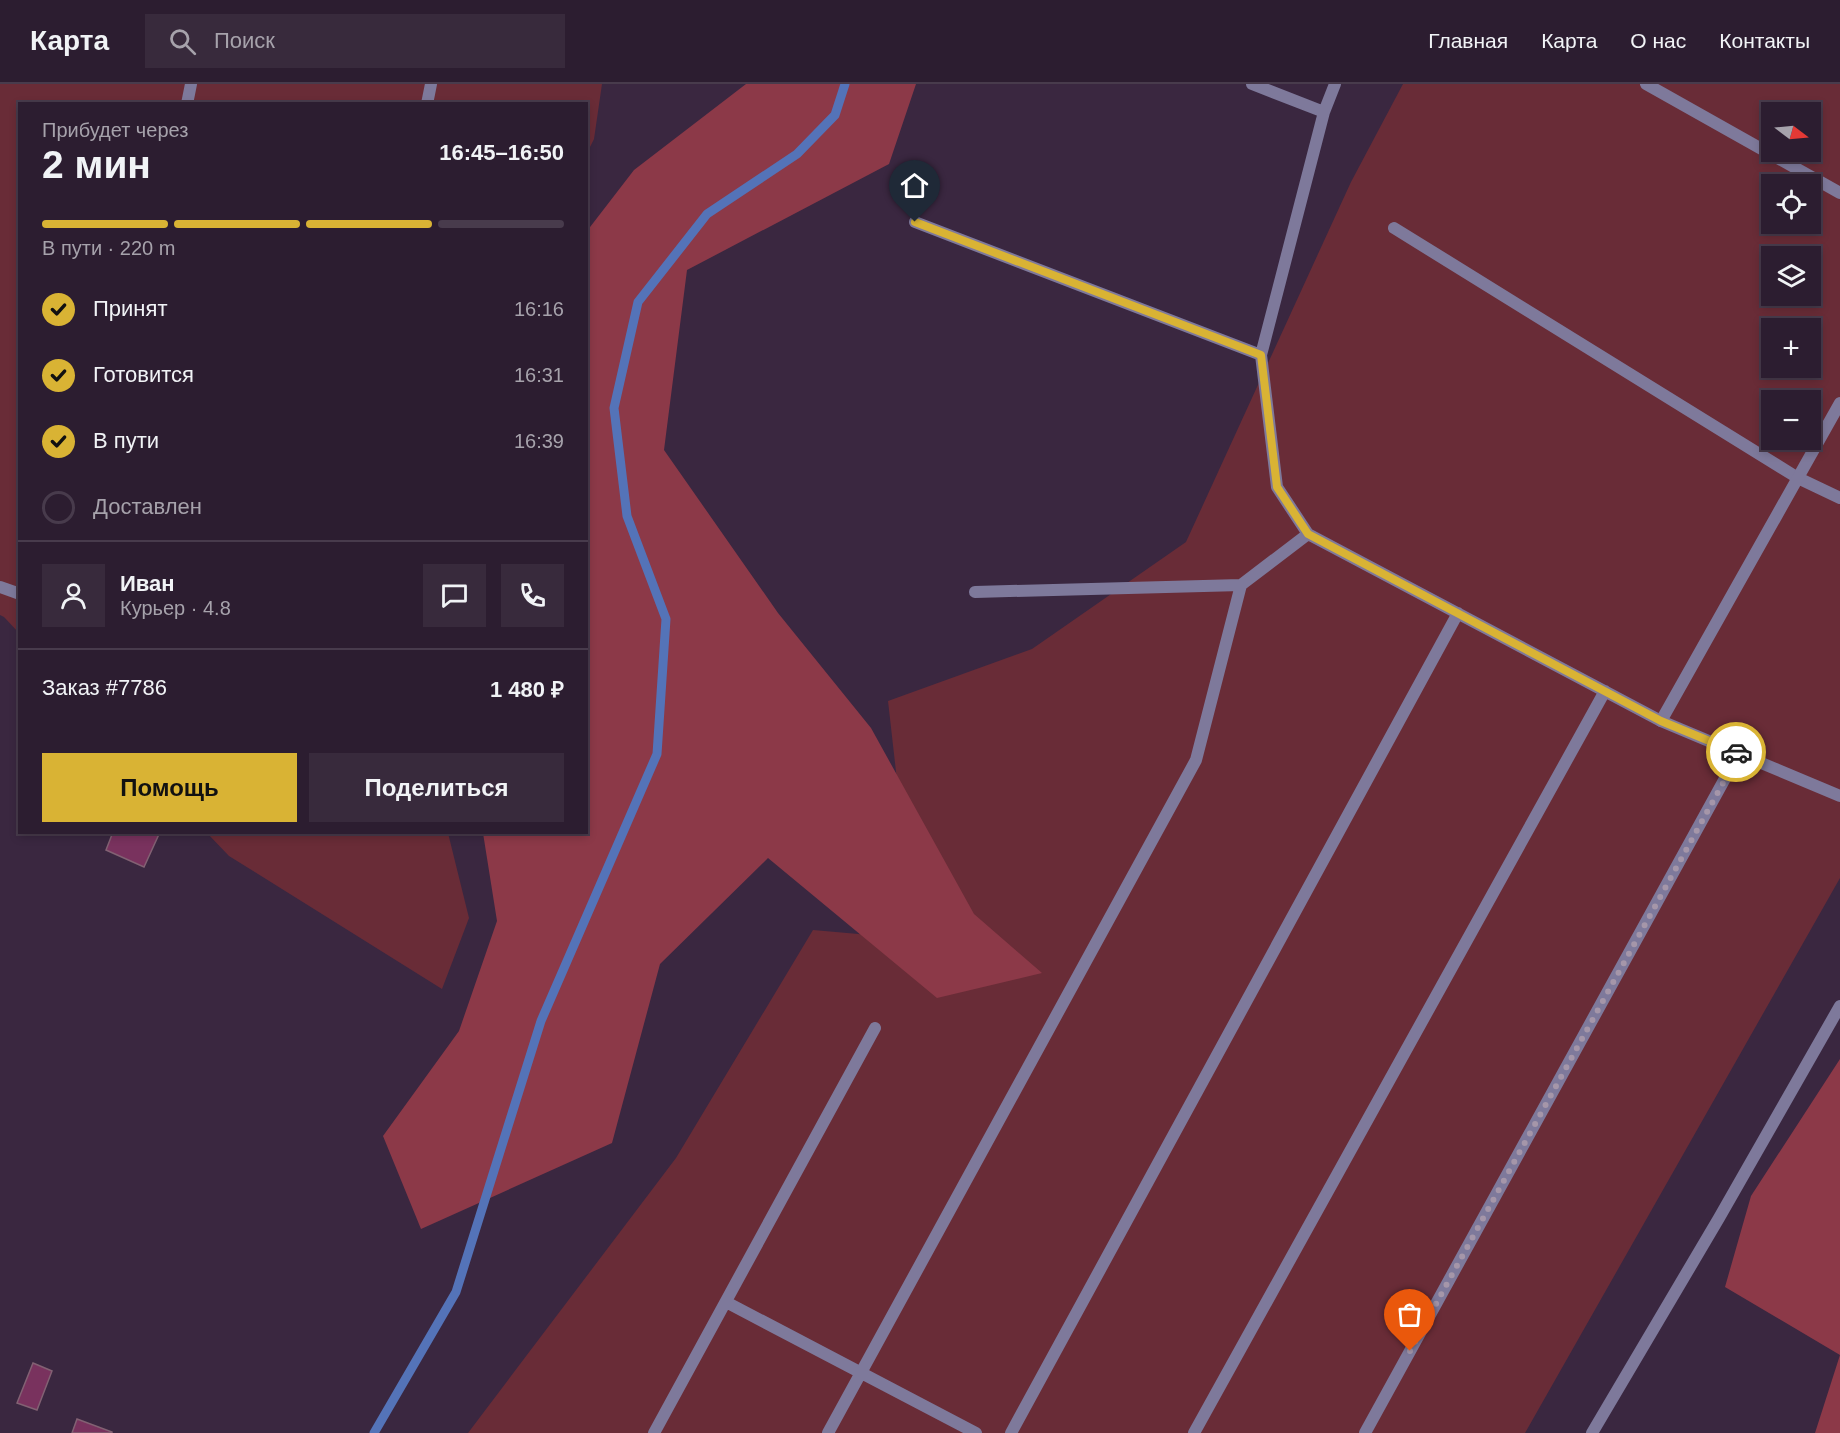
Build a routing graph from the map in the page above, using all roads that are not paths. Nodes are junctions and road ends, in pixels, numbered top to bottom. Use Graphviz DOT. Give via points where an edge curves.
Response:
graph roads {
  1 [pos="192,84"];
  2 [pos="431,84"];
  3 [pos="1252,84"];
  4 [pos="1335,84"];
  5 [pos="1646,84"];
  6 [pos="188,102"];
  7 [pos="427,102"];
  8 [pos="1324,112"];
  9 [pos="1840,193"];
  10 [pos="915,222"];
  11 [pos="1394,228"];
  12 [pos="1261,355"];
  13 [pos="1840,403"];
  14 [pos="1798,478"];
  15 [pos="1840,498"];
  16 [pos="1308,534"];
  17 [pos="1241,585"];
  18 [pos="0,587"];
  19 [pos="975,592"];
  20 [pos="18,593"];
  21 [pos="1458,613"];
  22 [pos="1605,691"];
  23 [pos="1661,721"];
  24 [pos="1739,753"];
  25 [pos="1840,796"];
  26 [pos="1840,1006"];
  27 [pos="874,1028"];
  28 [pos="726,1302"];
  29 [pos="861,1373"];
  30 [pos="654,1433"];
  31 [pos="828,1433"];
  32 [pos="976,1433"];
  33 [pos="1011,1433"];
  34 [pos="1194,1433"];
  35 [pos="1365,1433"];
  36 [pos="1592,1433"];
  1 -- 6 [label="street"];
  2 -- 7 [label="street"];
  3 -- 8 [label="street"];
  4 -- 8 [label="street"];
  5 -- 9 [label="street"];
  8 -- 12 [label="street"];
  10 -- 12 [label="street"];
  11 -- 14 [label="street"];
  12 -- 16 [label="street" via="1277,487"];
  13 -- 14 [label="street"];
  14 -- 15 [label="street"];
  14 -- 23 [label="street"];
  16 -- 17 [label="street"];
  16 -- 21 [label="street"];
  17 -- 19 [label="street"];
  17 -- 29 [label="street" via="1196,760"];
  18 -- 20 [label="street"];
  21 -- 22 [label="street"];
  21 -- 33 [label="street"];
  22 -- 23 [label="street"];
  22 -- 34 [label="street"];
  23 -- 24 [label="street"];
  24 -- 25 [label="street"];
  24 -- 35 [label="street"];
  26 -- 36 [label="street"];
  27 -- 28 [label="street"];
  28 -- 29 [label="street"];
  28 -- 30 [label="street"];
  29 -- 31 [label="street"];
  29 -- 32 [label="street"];
}
